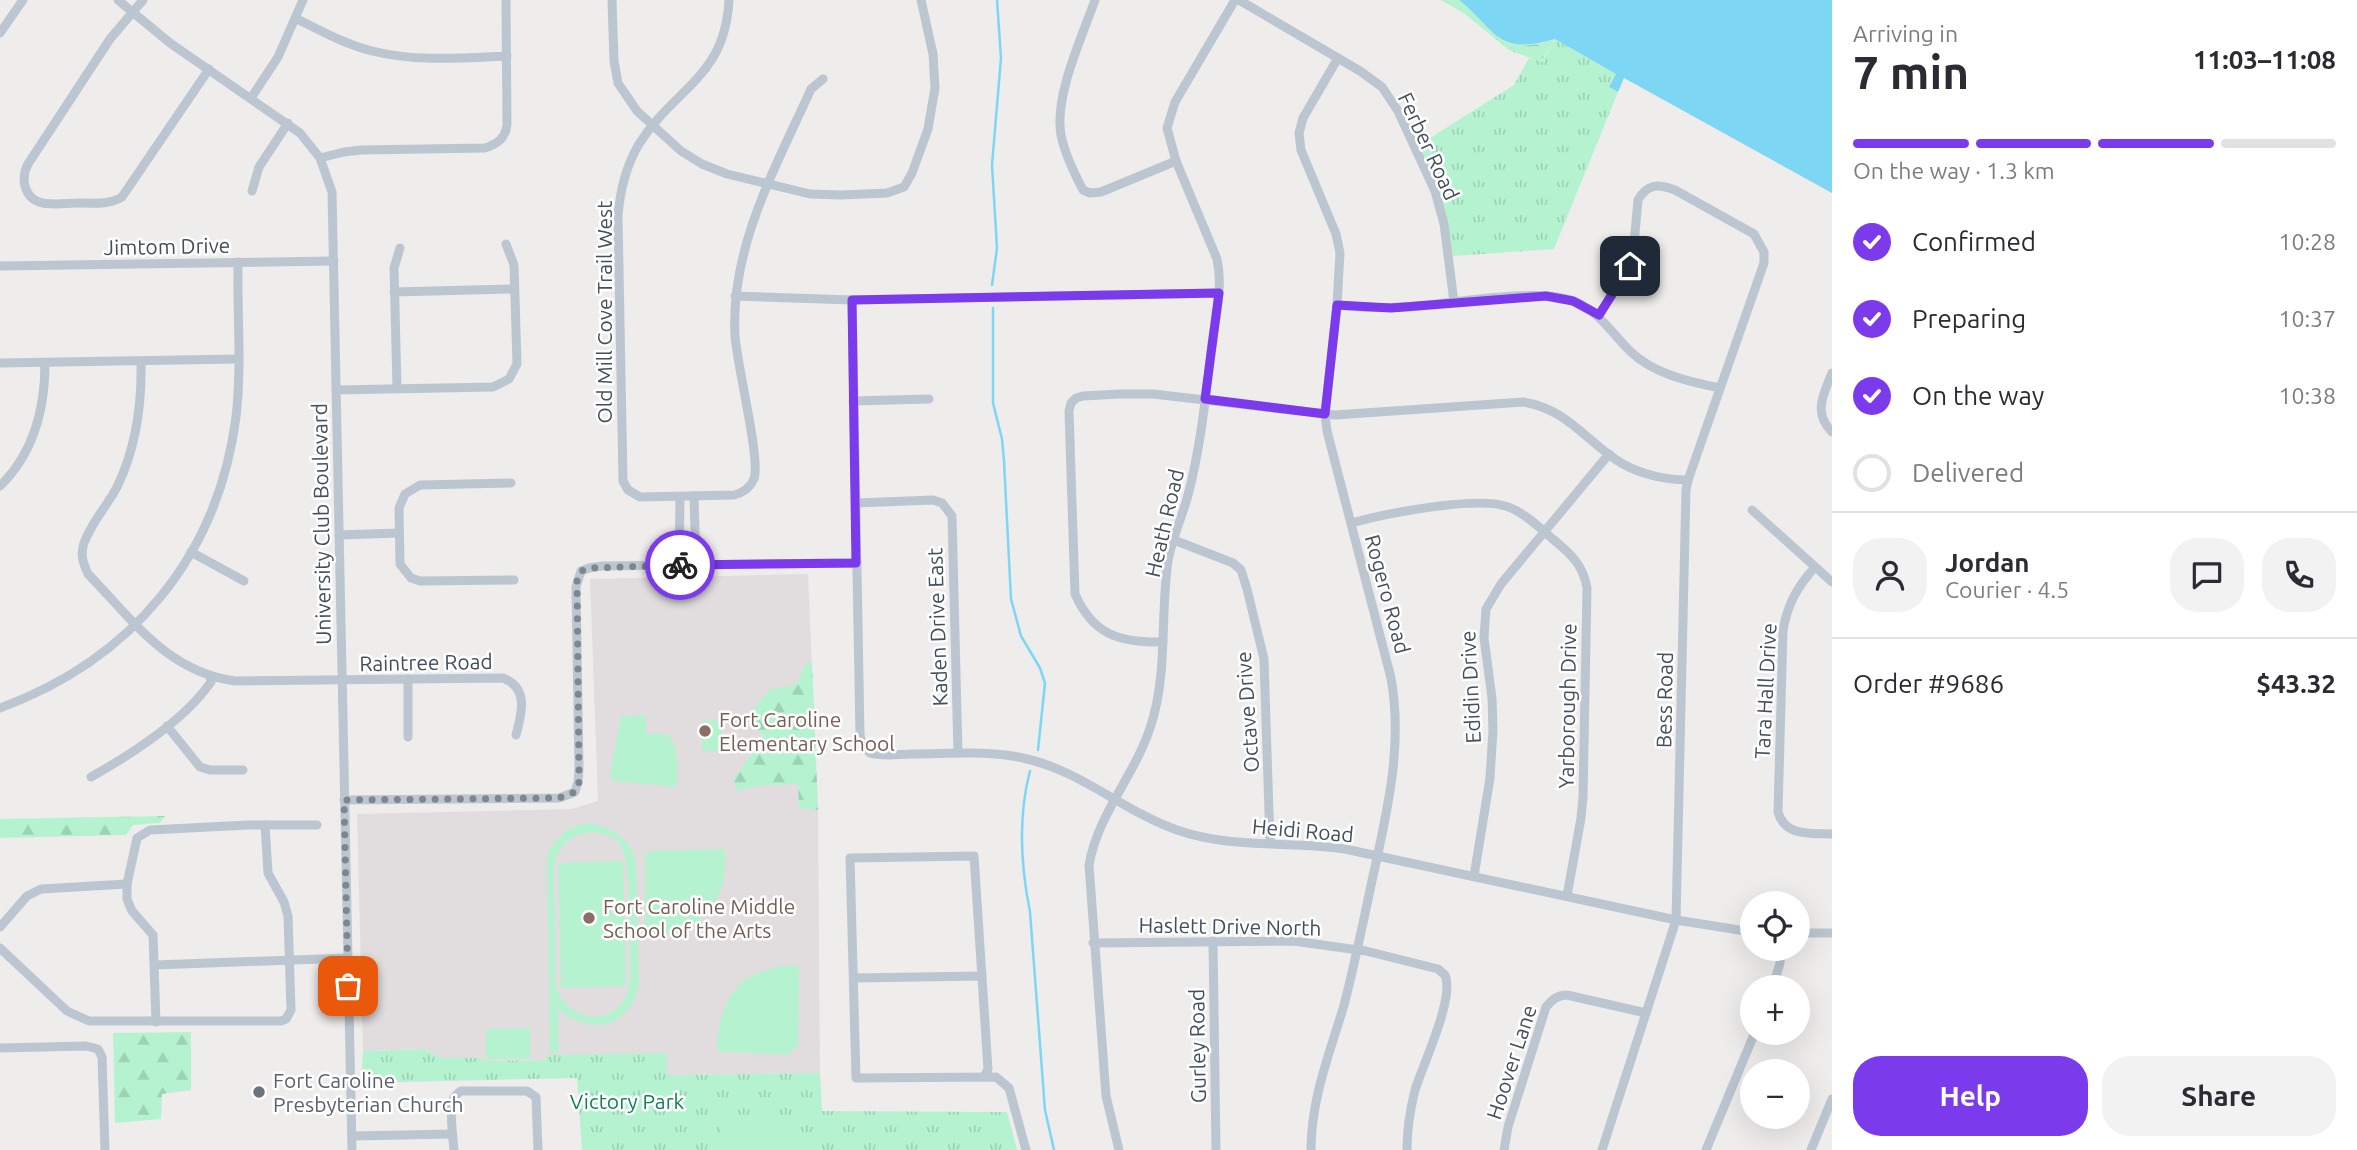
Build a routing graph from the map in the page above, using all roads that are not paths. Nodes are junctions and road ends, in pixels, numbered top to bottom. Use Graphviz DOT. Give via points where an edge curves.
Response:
graph roads {
  1 [pos="23,0"];
  2 [pos="118,0"];
  3 [pos="143,0"];
  4 [pos="303,0"];
  5 [pos="506,0"];
  6 [pos="612,0"];
  7 [pos="729,0"];
  8 [pos="921,0"];
  9 [pos="1094,0"];
  10 [pos="1237,0"];
  11 [pos="131,13"];
  12 [pos="297,19"];
  13 [pos="0,33"];
  14 [pos="507,56"];
  15 [pos="1338,58"];
  16 [pos="209,69"];
  17 [pos="823,79"];
  18 [pos="251,98"];
  19 [pos="288,123"];
  20 [pos="653,126"];
  21 [pos="320,158"];
  22 [pos="1176,161"];
  23 [pos="769,184"];
  24 [pos="252,191"];
  25 [pos="506,244"];
  26 [pos="400,248"];
  27 [pos="334,261"];
  28 [pos="237,262"];
  29 [pos="0,266"];
  30 [pos="514,289"];
  31 [pos="394,292"];
  32 [pos="1219,293"];
  33 [pos="736,296"];
  34 [pos="852,300"];
  35 [pos="1454,302"];
  36 [pos="1337,305"];
  37 [pos="1599,315"];
  38 [pos="238,359"];
  39 [pos="141,361"];
  40 [pos="0,363"];
  41 [pos="45,363"];
  42 [pos="1832,373"];
  43 [pos="397,388"];
  44 [pos="1720,388"];
  45 [pos="336,390"];
  46 [pos="929,399"];
  47 [pos="1205,399"];
  48 [pos="853,401"];
  49 [pos="1325,414"];
  50 [pos="1832,432"];
  51 [pos="1609,454"];
  52 [pos="1688,480"];
  53 [pos="511,483"];
  54 [pos="0,486"];
  55 [pos="694,496"];
  56 [pos="680,497"];
  57 [pos="856,503"];
  58 [pos="1752,510"];
  59 [pos="1351,523"];
  60 [pos="1545,532"];
  61 [pos="398,533"];
  62 [pos="339,535"];
  63 [pos="1174,540"];
  64 [pos="191,552"];
  65 [pos="856,563"];
  66 [pos="679,565"];
  67 [pos="696,565"];
  68 [pos="1815,567"];
  69 [pos="514,580"];
  70 [pos="244,581"];
  71 [pos="1832,582"];
  72 [pos="136,623"];
  73 [pos="1163,642"];
  74 [pos="210,676"];
  75 [pos="408,679"];
  76 [pos="341,680"];
  77 [pos="0,708"];
  78 [pos="167,726"];
  79 [pos="516,734"];
  80 [pos="408,737"];
  81 [pos="958,753"];
  82 [pos="243,770"];
  83 [pos="90,777"];
  84 [pos="344,800"];
  85 [pos="1115,800"];
  86 [pos="265,825"];
  87 [pos="317,825"];
  88 [pos="1832,834"];
  89 [pos="1270,843"];
  90 [pos="1378,856"];
  91 [pos="1474,876"];
  92 [pos="127,884"];
  93 [pos="1567,896"];
  94 [pos="1676,920"];
  95 [pos="0,926"];
  96 [pos="1740,930"];
  97 [pos="1810,933"];
  98 [pos="1832,933"];
  99 [pos="1213,941"];
  100 [pos="1093,943"];
  101 [pos="0,948"];
  102 [pos="1357,950"];
  103 [pos="347,958"];
  104 [pos="289,961"];
  105 [pos="155,965"];
  106 [pos="982,976"];
  107 [pos="854,978"];
  108 [pos="1646,1013"];
  109 [pos="156,1022"];
  110 [pos="1750,1045"];
  111 [pos="0,1048"];
  112 [pos="984,1076"];
  113 [pos="1832,1099"];
  114 [pos="1830,1111"];
  115 [pos="452,1134"];
  116 [pos="352,1136"];
  117 [pos="105,1150"];
  118 [pos="352,1150"];
  119 [pos="454,1150"];
  120 [pos="538,1150"];
  121 [pos="1026,1150"];
  122 [pos="1119,1150"];
  123 [pos="1216,1150"];
  124 [pos="1311,1150"];
  125 [pos="1407,1150"];
  126 [pos="1504,1150"];
  127 [pos="1602,1150"];
  128 [pos="1706,1150"];
  129 [pos="1811,1150"];
  1 -- 13 [label="street"];
  2 -- 11 [label="street, University Club Boulevard"];
  3 -- 11 [label="street"];
  4 -- 12 [label="street"];
  5 -- 14 [label="street"];
  6 -- 20 [label="street" via="618,83"];
  7 -- 20 [label="street, Old Mill Cove Trail West" via="727,27 713,60"];
  8 -- 23 [label="street" via="935,88 928,129 904,187 887,193 819,195"];
  9 -- 22 [label="street" via="1060,117 1067,156 1083,190 1101,192"];
  10 -- 15 [label="street, Ferber Road"];
  10 -- 22 [label="street, Heath Road" via="1170,115 1168,137"];
  11 -- 16 [label="street, University Club Boulevard"];
  11 -- 16 [label="street" via="28,164 24,180 31,197 42,203 109,202 122,197"];
  12 -- 14 [label="street" via="351,44 394,55 434,59"];
  12 -- 18 [label="street"];
  14 -- 21 [label="street" via="507,125 499,142 485,148 361,150"];
  15 -- 35 [label="street, Ferber Road" via="1382,87 1416,148 1444,224"];
  15 -- 36 [label="street, Rogero Road" via="1299,133 1301,150 1336,234 1340,253"];
  16 -- 18 [label="street, University Club Boulevard"];
  17 -- 23 [label="street" via="811,89"];
  18 -- 19 [label="street, University Club Boulevard"];
  19 -- 21 [label="street, University Club Boulevard"];
  19 -- 24 [label="street" via="259,167"];
  20 -- 23 [label="street" via="702,164"];
  20 -- 56 [label="street, Old Mill Cove Trail West" via="626,171 618,216 623,481 640,497"];
  21 -- 27 [label="street, University Club Boulevard" via="332,192"];
  22 -- 32 [label="street, Heath Road" via="1217,259"];
  23 -- 33 [label="street" via="752,221"];
  25 -- 30 [label="street" via="514,265"];
  26 -- 31 [label="street"];
  27 -- 28 [label="street, Jimtom Drive"];
  27 -- 45 [label="street, University Club Boulevard"];
  28 -- 29 [label="street, Jimtom Drive"];
  28 -- 38 [label="street"];
  30 -- 31 [label="street"];
  30 -- 43 [label="street" via="516,364 509,379 493,387"];
  31 -- 43 [label="street"];
  32 -- 34 [label="street"];
  32 -- 47 [label="street, Heath Road"];
  33 -- 34 [label="street"];
  33 -- 55 [label="street" via="738,365 755,473 741,493"];
  34 -- 48 [label="street"];
  35 -- 36 [label="street" via="1391,308"];
  35 -- 37 [label="street" via="1555,296"];
  36 -- 49 [label="street, Rogero Road"];
  37 -- 44 [label="street" via="1643,361 1675,376"];
  37 -- 44 [label="street, Bess Road" via="1630,266 1638,200 1650,186 1675,190 1754,234 1764,251 1764,263"];
  38 -- 39 [label="street"];
  38 -- 64 [label="street" via="236,419 227,462"];
  39 -- 41 [label="street"];
  39 -- 72 [label="street, Raintree Road" via="140,404 131,447 117,485 82,551 88,574"];
  40 -- 41 [label="street"];
  41 -- 54 [label="street" via="36,428"];
  42 -- 50 [label="street" via="1820,411"];
  43 -- 45 [label="street"];
  44 -- 52 [label="street, Bess Road"];
  45 -- 62 [label="street, University Club Boulevard"];
  46 -- 48 [label="street"];
  47 -- 49 [label="street"];
  47 -- 63 [label="street, Heath Road" via="1194,469"];
  47 -- 73 [label="street" via="1120,394 1083,396 1071,403 1075,594 1086,617 1108,634"];
  48 -- 57 [label="street"];
  49 -- 51 [label="street" via="1523,402 1558,413"];
  49 -- 59 [label="street, Rogero Road"];
  51 -- 52 [label="street" via="1645,473"];
  51 -- 60 [label="street, Edidin Drive"];
  52 -- 94 [label="street, Bess Road"];
  53 -- 61 [label="street" via="420,485 400,502"];
  55 -- 56 [label="street"];
  55 -- 67 [label="street"];
  56 -- 66 [label="street"];
  57 -- 65 [label="street"];
  57 -- 81 [label="street, Kaden Drive East" via="933,500 942,503 952,516"];
  58 -- 68 [label="street"];
  59 -- 60 [label="street, Yarborough Drive" via="1428,508 1499,504 1520,512"];
  59 -- 90 [label="street, Rogero Road" via="1381,631 1395,708 1395,766"];
  60 -- 91 [label="street, Edidin Drive" via="1494,593 1484,620 1493,732"];
  60 -- 93 [label="street, Yarborough Drive" via="1576,559 1587,588 1583,797"];
  61 -- 62 [label="street"];
  61 -- 69 [label="street" via="400,564 411,578"];
  62 -- 76 [label="street, University Club Boulevard"];
  63 -- 73 [label="street, Heath Road" via="1168,561"];
  63 -- 89 [label="street, Octave Drive" via="1233,563 1244,579 1264,659"];
  64 -- 70 [label="street"];
  64 -- 72 [label="street" via="167,589"];
  65 -- 67 [label="street"];
  65 -- 81 [label="street, Heidi Road" via="864,748 874,755"];
  66 -- 67 [label="street"];
  66 -- 84 [label="street" via="603,566 581,571 576,587 579,782 575,792 559,798"];
  68 -- 71 [label="street"];
  68 -- 88 [label="street, Tara Hall Drive" via="1788,605 1781,643 1778,812 1783,824 1793,831"];
  72 -- 74 [label="street, Raintree Road" via="176,661"];
  72 -- 77 [label="street" via="85,667"];
  73 -- 85 [label="street, Heath Road" via="1151,727"];
  74 -- 76 [label="street, Raintree Road" via="235,681"];
  74 -- 78 [label="street" via="206,690"];
  75 -- 76 [label="street, Raintree Road"];
  75 -- 79 [label="street, Raintree Road" via="497,677 510,681 522,700"];
  75 -- 80 [label="street"];
  76 -- 84 [label="street, University Club Boulevard"];
  78 -- 82 [label="street" via="200,767"];
  78 -- 83 [label="street"];
  81 -- 85 [label="street, Heidi Road" via="1040,762"];
  84 -- 103 [label="street, University Club Boulevard"];
  85 -- 89 [label="street, Heidi Road" via="1187,833"];
  85 -- 100 [label="street, Heath Road" via="1097,835 1089,865"];
  86 -- 87 [label="street"];
  86 -- 92 [label="street" via="146,832 137,838"];
  86 -- 104 [label="street" via="268,873 288,916"];
  89 -- 90 [label="street, Heidi Road"];
  90 -- 91 [label="street, Heidi Road"];
  90 -- 102 [label="street, Rogero Road"];
  91 -- 93 [label="street, Heidi Road"];
  92 -- 95 [label="street" via="41,889 27,896"];
  92 -- 105 [label="street" via="129,907 153,935"];
  93 -- 94 [label="street, Heidi Road"];
  94 -- 96 [label="street, Heidi Road"];
  94 -- 108 [label="street, Bess Road"];
  97 -- 98 [label="street"];
  99 -- 100 [label="street, Haslett Drive North"];
  99 -- 102 [label="street, Haslett Drive North" via="1293,941"];
  99 -- 123 [label="street, Gurley Road"];
  100 -- 122 [label="street, Heath Road" via="1106,1097"];
  101 -- 109 [label="street" via="79,1018"];
  102 -- 124 [label="street, Rogero Road" via="1316,1097"];
  102 -- 125 [label="street, Haslett Drive North" via="1438,970 1448,985 1440,1023 1412,1102"];
  103 -- 104 [label="street"];
  103 -- 116 [label="street, University Club Boulevard"];
  104 -- 105 [label="street"];
  104 -- 109 [label="street" via="291,1010 281,1021"];
  105 -- 109 [label="street"];
  106 -- 107 [label="street"];
  106 -- 107 [label="street" via="974,856 850,858"];
  106 -- 112 [label="street" via="988,1069"];
  107 -- 112 [label="street" via="856,1078"];
  108 -- 126 [label="street, Hoover Lane" via="1567,995 1551,1001"];
  108 -- 127 [label="street, Bess Road"];
  110 -- 128 [label="street"];
  111 -- 117 [label="street" via="98,1049 102,1056"];
  112 -- 121 [label="street" via="996,1076 1009,1088"];
  113 -- 114 [label="street"];
  114 -- 129 [label="street"];
  115 -- 116 [label="street"];
  115 -- 119 [label="street"];
  115 -- 120 [label="street" via="453,1100 461,1091 527,1091 536,1097"];
  116 -- 118 [label="street, University Club Boulevard"];
}
